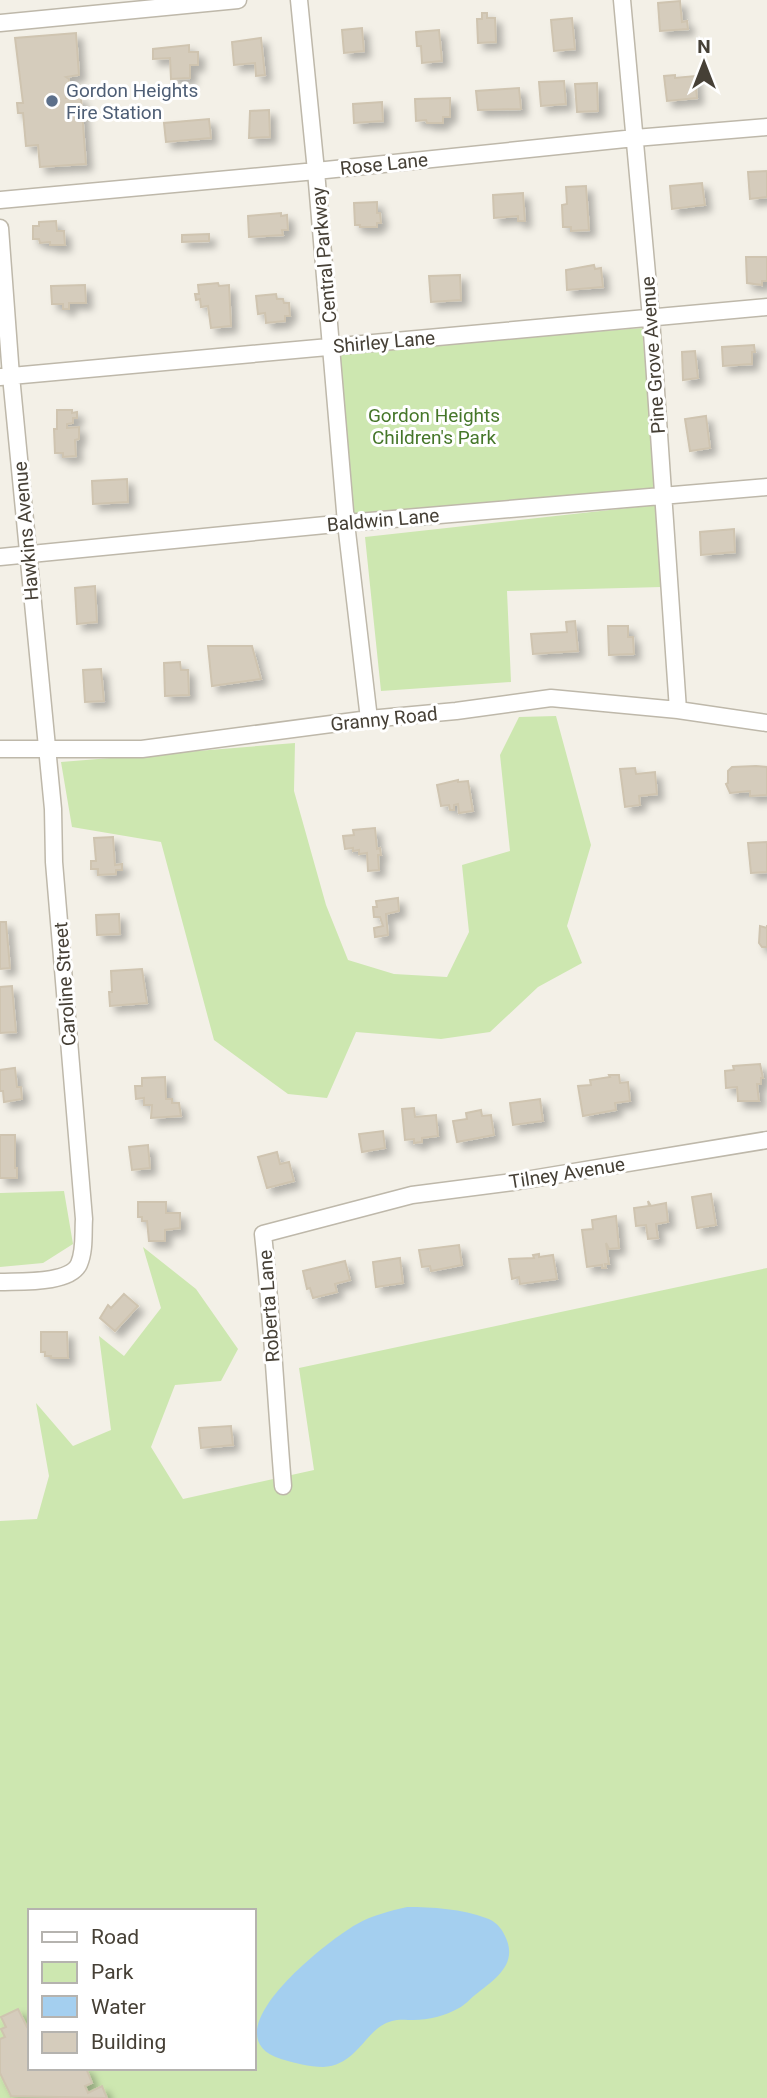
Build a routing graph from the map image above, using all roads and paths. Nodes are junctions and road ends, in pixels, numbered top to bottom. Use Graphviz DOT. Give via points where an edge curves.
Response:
graph roads {
  1 [pos="238,0"];
  2 [pos="299,0"];
  3 [pos="622,0"];
  4 [pos="0,23"];
  5 [pos="767,127"];
  6 [pos="635,138"];
  7 [pos="316,171"];
  8 [pos="0,200"];
  9 [pos="0,228"];
  10 [pos="767,307"];
  11 [pos="651,318"];
  12 [pos="331,346"];
  13 [pos="6,376"];
  14 [pos="767,487"];
  15 [pos="663,495"];
  16 [pos="346,523"];
  17 [pos="28,555"];
  18 [pos="0,557"];
  19 [pos="678,710"];
  20 [pos="369,719"];
  21 [pos="767,723"];
  22 [pos="0,749"];
  23 [pos="47,750"];
  24 [pos="767,1140"];
  25 [pos="367,1207"];
  26 [pos="0,1282"];
  27 [pos="284,1486"];
  1 -- 4 [label="street"];
  2 -- 7 [label="street, Central Parkway"];
  3 -- 6 [label="street, Pine Grove Avenue"];
  5 -- 6 [label="street, Rose Lane"];
  6 -- 7 [label="street, Rose Lane"];
  6 -- 11 [label="street, Pine Grove Avenue"];
  7 -- 8 [label="street, Rose Lane"];
  7 -- 12 [label="street, Central Parkway"];
  9 -- 13 [label="street, Hawkins Avenue"];
  10 -- 11 [label="street, Shirley Lane"];
  11 -- 12 [label="street, Shirley Lane"];
  11 -- 15 [label="street, Pine Grove Avenue"];
  12 -- 13 [label="street, Shirley Lane"];
  12 -- 16 [label="street, Central Parkway"];
  13 -- 17 [label="street, Hawkins Avenue"];
  14 -- 15 [label="street, Baldwin Lane"];
  15 -- 16 [label="street, Baldwin Lane"];
  15 -- 19 [label="street, Pine Grove Avenue"];
  16 -- 17 [label="street, Baldwin Lane"];
  16 -- 20 [label="street, Central Parkway"];
  17 -- 18 [label="street, Baldwin Lane"];
  17 -- 23 [label="street, Hawkins Avenue"];
  19 -- 20 [label="street, Granny Road" via="551,698"];
  19 -- 21 [label="street, Granny Road"];
  20 -- 23 [label="street, Granny Road" via="142,750"];
  22 -- 23 [label="street, Granny Road"];
  23 -- 26 [label="street, Caroline Street" via="83,1254 78,1267 54,1279"];
  24 -- 25 [label="street, Tilney Avenue" via="412,1195"];
  25 -- 27 [label="street, Roberta Lane" via="263,1234"];
}
